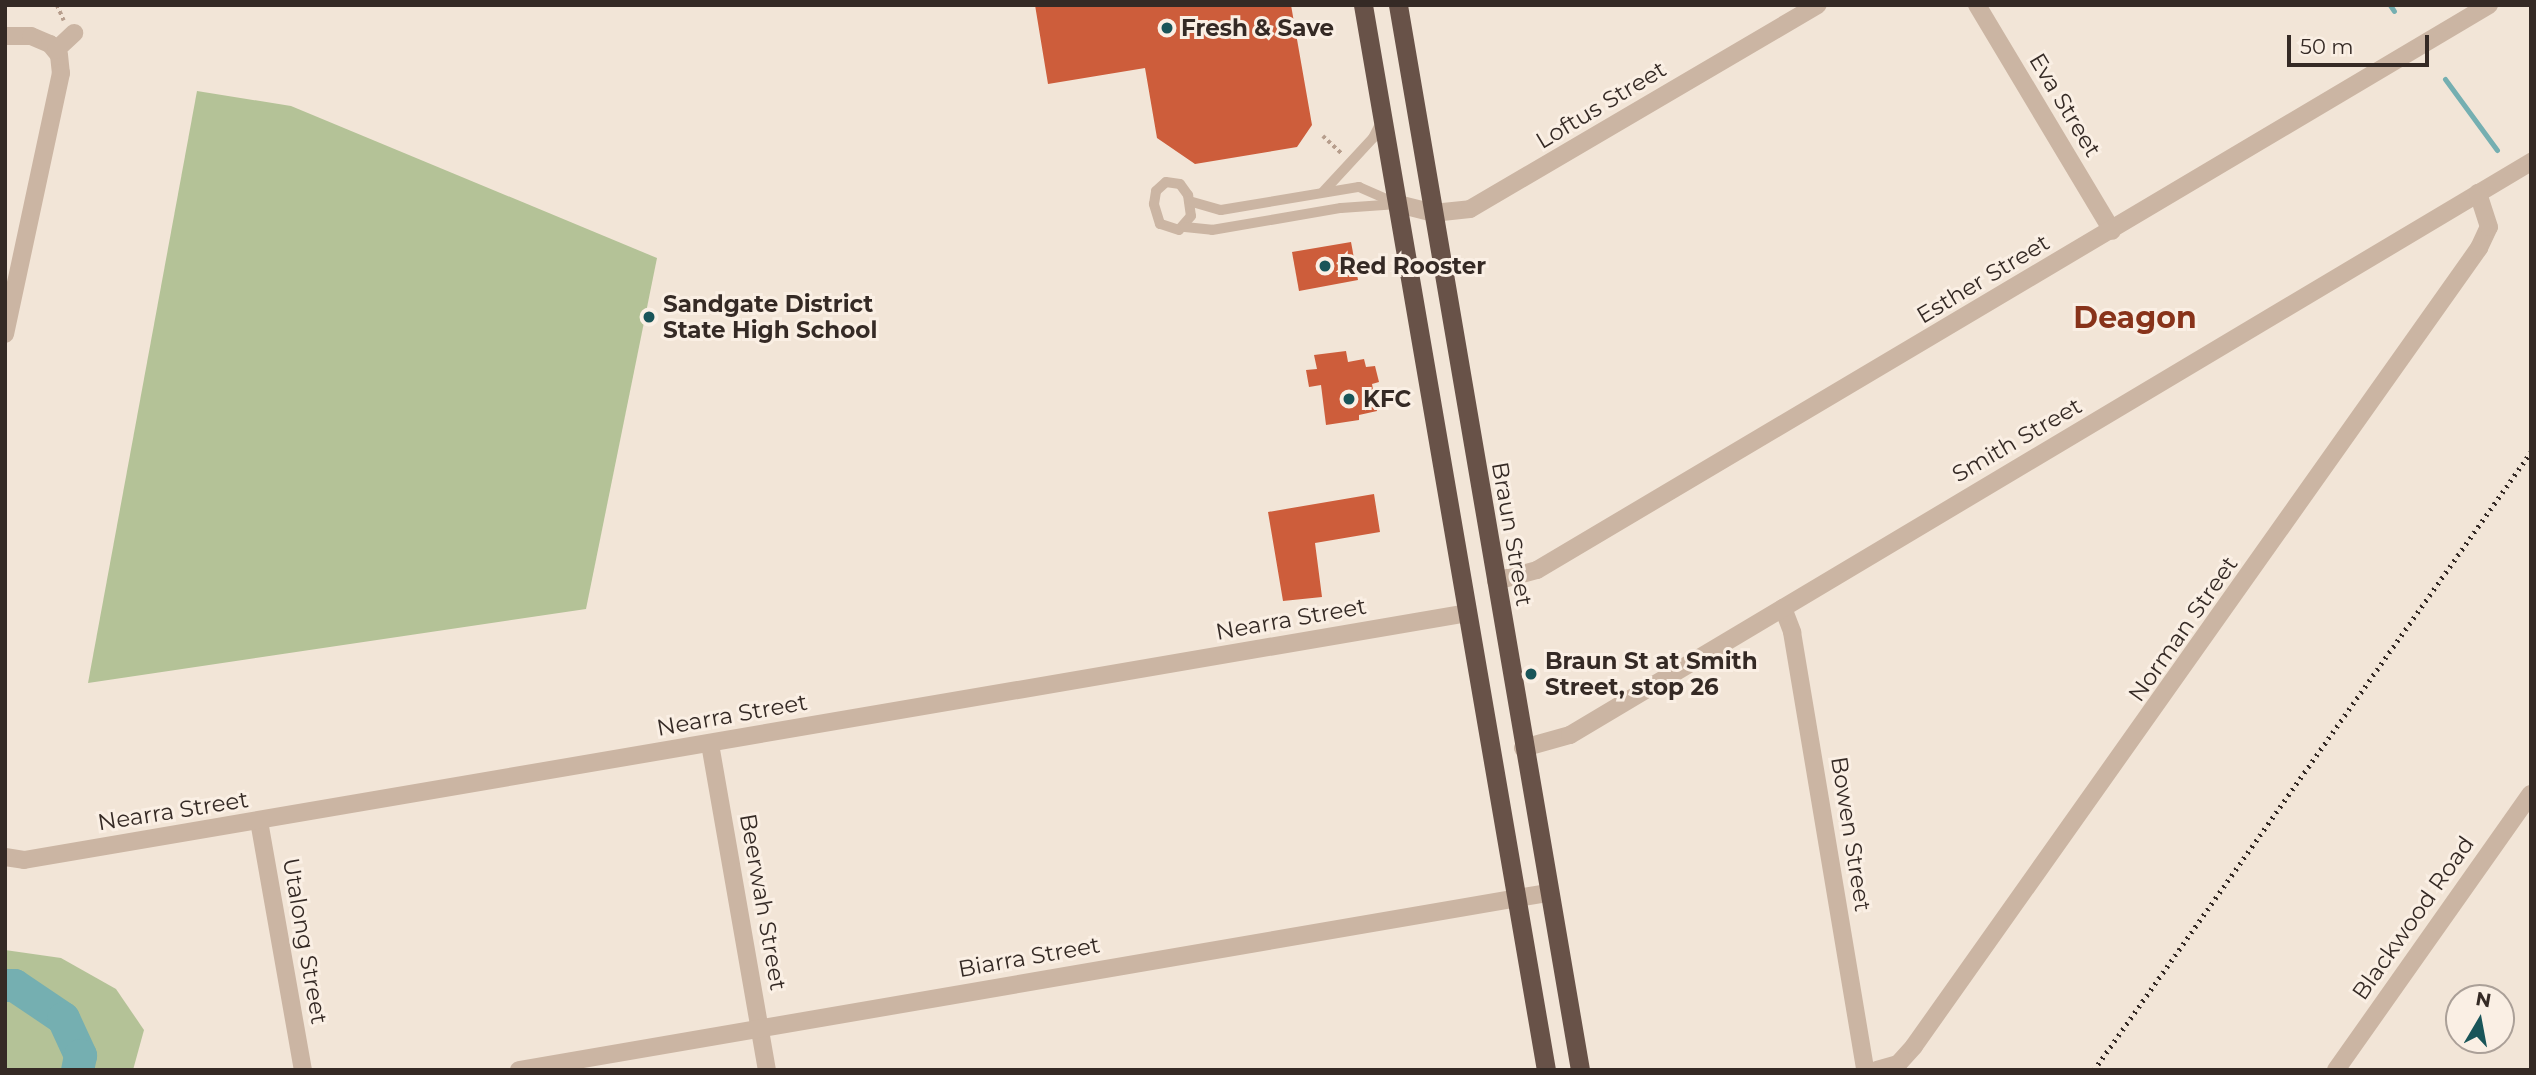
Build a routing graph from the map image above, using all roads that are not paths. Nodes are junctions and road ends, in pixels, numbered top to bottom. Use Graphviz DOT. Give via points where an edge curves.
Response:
graph roads {
  1 [pos="1363,5"];
  2 [pos="1398,5"];
  3 [pos="1818,5"];
  4 [pos="1977,5"];
  5 [pos="2489,5"];
  6 [pos="74,33"];
  7 [pos="5,36"];
  8 [pos="56,50"];
  9 [pos="1383,118"];
  10 [pos="2531,162"];
  11 [pos="1323,191"];
  12 [pos="2478,193"];
  13 [pos="1189,201"];
  14 [pos="1398,204"];
  15 [pos="1433,213"];
  16 [pos="1185,227"];
  17 [pos="2112,230"];
  18 [pos="5,334"];
  19 [pos="1496,581"];
  20 [pos="1783,608"];
  21 [pos="1467,614"];
  22 [pos="710,744"];
  23 [pos="1523,748"];
  24 [pos="2531,794"];
  25 [pos="259,821"];
  26 [pos="5,857"];
  27 [pos="1547,893"];
  28 [pos="1515,899"];
  29 [pos="760,1027"];
  30 [pos="303,1070"];
  31 [pos="519,1070"];
  32 [pos="767,1070"];
  33 [pos="1546,1070"];
  34 [pos="1580,1070"];
  35 [pos="1866,1070"];
  36 [pos="1877,1070"];
  37 [pos="2336,1070"];
  1 -- 9 [label="highway"];
  2 -- 15 [label="highway, Braun Street"];
  3 -- 15 [label="street, Loftus Street" via="1470,209"];
  4 -- 17 [label="street, Eva Street"];
  5 -- 17 [label="street, Esther Street"];
  6 -- 8 [label="street"];
  7 -- 8 [label="street" via="41,39"];
  8 -- 18 [label="street" via="61,78"];
  9 -- 11 [label="lane" via="1373,138"];
  9 -- 14 [label="highway"];
  10 -- 12 [label="street, Smith Street"];
  11 -- 13 [label="lane" via="1221,210"];
  11 -- 14 [label="lane" via="1359,187"];
  12 -- 20 [label="street, Smith Street"];
  12 -- 36 [label="street, Norman Street" via="2489,227 2479,248 1914,1046 1898,1064"];
  13 -- 16 [label="lane" via="1191,216"];
  13 -- 16 [label="lane" via="1185,188 1173,182 1160,186 1154,197 1160,224 1172,231"];
  14 -- 15 [label="street, Loftus Street"];
  14 -- 16 [label="lane" via="1212,230"];
  14 -- 21 [label="highway"];
  15 -- 19 [label="highway, Braun Street"];
  17 -- 19 [label="street, Esther Street" via="1537,570"];
  19 -- 23 [label="highway, Braun Street"];
  20 -- 23 [label="street, Smith Street" via="1570,735"];
  20 -- 35 [label="street, Bowen Street" via="1792,632"];
  21 -- 22 [label="street, Nearra Street"];
  21 -- 28 [label="highway"];
  22 -- 25 [label="street, Nearra Street"];
  22 -- 29 [label="street, Beerwah Street"];
  23 -- 27 [label="highway, Braun Street"];
  24 -- 37 [label="street, Blackwood Road"];
  25 -- 26 [label="street, Nearra Street" via="24,860"];
  25 -- 30 [label="street, Utalong Street"];
  27 -- 28 [label="street, Biarra Street"];
  27 -- 34 [label="highway, Braun Street"];
  28 -- 29 [label="street, Biarra Street"];
  28 -- 33 [label="highway"];
  29 -- 31 [label="street, Biarra Street"];
  29 -- 32 [label="street, Beerwah Street"];
}
